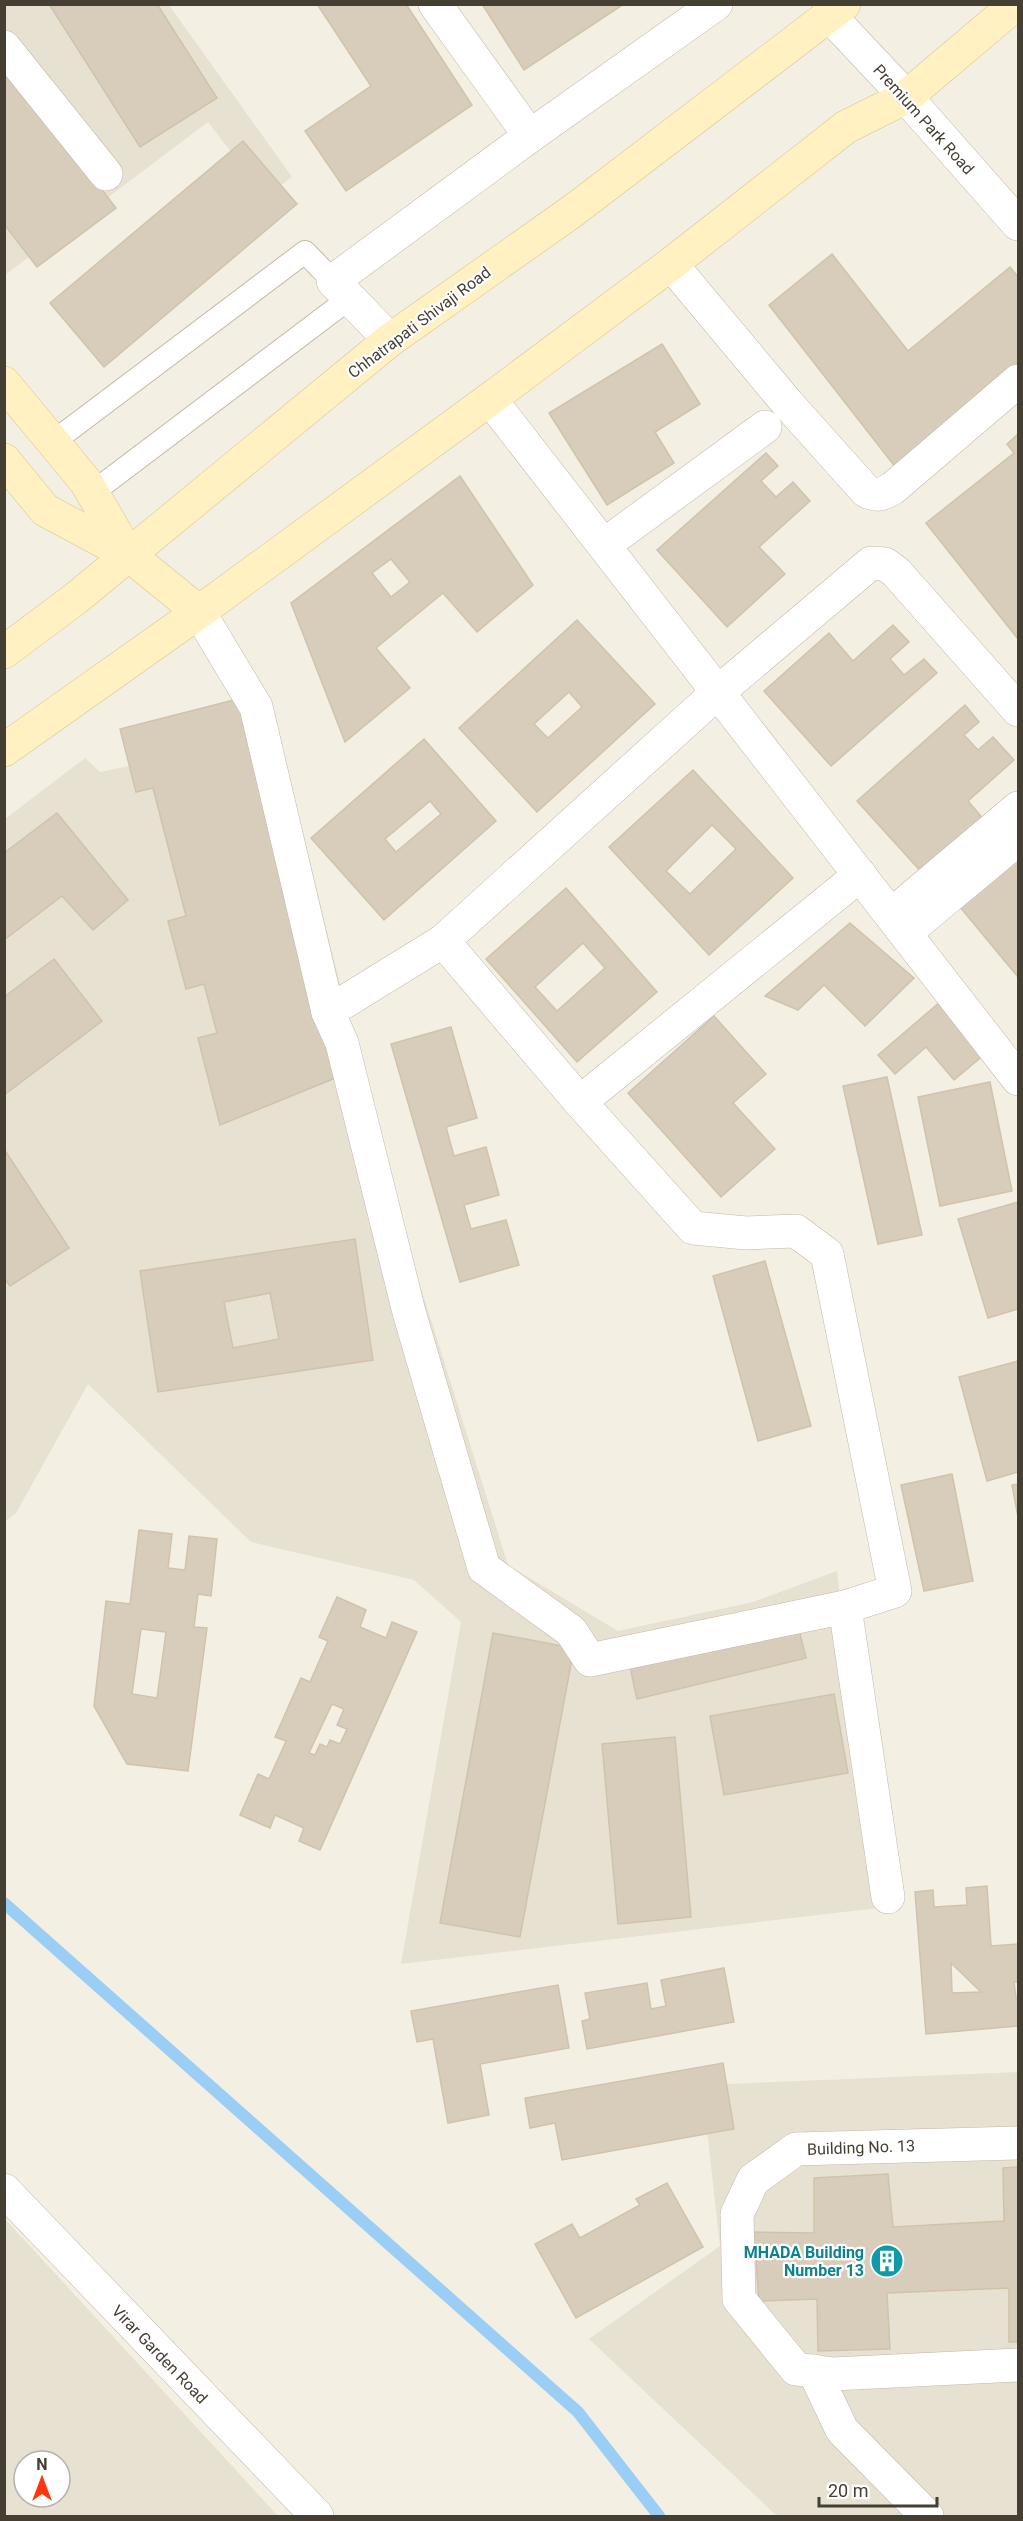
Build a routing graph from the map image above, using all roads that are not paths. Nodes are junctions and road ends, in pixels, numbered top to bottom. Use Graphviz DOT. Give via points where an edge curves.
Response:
graph roads {
  1 [pos="435,4"];
  2 [pos="716,4"];
  3 [pos="1016,4"];
  4 [pos="836,9"];
  5 [pos="4,47"];
  6 [pos="906,97"];
  7 [pos="530,136"];
  8 [pos="106,174"];
  9 [pos="1018,224"];
  10 [pos="671,264"];
  11 [pos="342,289"];
  12 [pos="390,340"];
  13 [pos="1018,381"];
  14 [pos="4,383"];
  15 [pos="490,399"];
  16 [pos="765,427"];
  17 [pos="53,442"];
  18 [pos="4,460"];
  19 [pos="92,493"];
  20 [pos="604,545"];
  21 [pos="129,555"];
  22 [pos="199,612"];
  23 [pos="4,652"];
  24 [pos="717,693"];
  25 [pos="1018,710"];
  26 [pos="4,750"];
  27 [pos="1018,808"];
  28 [pos="1018,839"];
  29 [pos="860,875"];
  30 [pos="898,924"];
  31 [pos="443,942"];
  32 [pos="328,1012"];
  33 [pos="1018,1079"];
  34 [pos="580,1102"];
  35 [pos="845,1607"];
  36 [pos="888,1897"];
  37 [pos="1018,2143"];
  38 [pos="4,2190"];
  39 [pos="1018,2365"];
  40 [pos="814,2371"];
  41 [pos="317,2517"];
  42 [pos="927,2517"];
  1 -- 7 [label="street"];
  2 -- 7 [label="street"];
  3 -- 6 [label="main road"];
  4 -- 6 [label="street, Premium Park Road"];
  4 -- 12 [label="main road, Chhatrapati Shivaji Road" via="574,210"];
  5 -- 8 [label="street"];
  6 -- 9 [label="street, Premium Park Road"];
  6 -- 10 [label="main road" via="846,127"];
  7 -- 11 [label="street"];
  10 -- 13 [label="street" via="788,404 872,495 882,495 893,488"];
  10 -- 15 [label="main road"];
  11 -- 12 [label="street"];
  11 -- 17 [label="lane" via="305,252"];
  11 -- 19 [label="lane"];
  12 -- 21 [label="main road, Chhatrapati Shivaji Road"];
  14 -- 17 [label="main road"];
  15 -- 20 [label="street"];
  15 -- 22 [label="main road"];
  16 -- 20 [label="street"];
  17 -- 19 [label="main road"];
  18 -- 21 [label="main road" via="45,510"];
  19 -- 21 [label="main road"];
  20 -- 24 [label="street"];
  21 -- 22 [label="main road"];
  21 -- 23 [label="main road, Chhatrapati Shivaji Road"];
  22 -- 26 [label="main road"];
  22 -- 32 [label="street" via="256,707"];
  24 -- 25 [label="street" via="871,563 885,564 896,572"];
  24 -- 29 [label="street"];
  24 -- 31 [label="street"];
  27 -- 30 [label="street"];
  28 -- 30 [label="street"];
  29 -- 30 [label="street"];
  29 -- 34 [label="street"];
  30 -- 33 [label="street"];
  31 -- 32 [label="street"];
  31 -- 34 [label="street"];
  32 -- 35 [label="street" via="342,1043 409,1312 484,1568 571,1630 590,1660"];
  34 -- 35 [label="street" via="693,1228 746,1233 796,1231 827,1254 895,1591"];
  35 -- 36 [label="street"];
  37 -- 40 [label="street, Building No. 13" via="796,2149 753,2180 737,2214 739,2299 796,2369"];
  38 -- 41 [label="street, Virar Garden Road"];
  39 -- 40 [label="street, Building No. 13" via="833,2374"];
  40 -- 42 [label="street" via="842,2430"];
}
